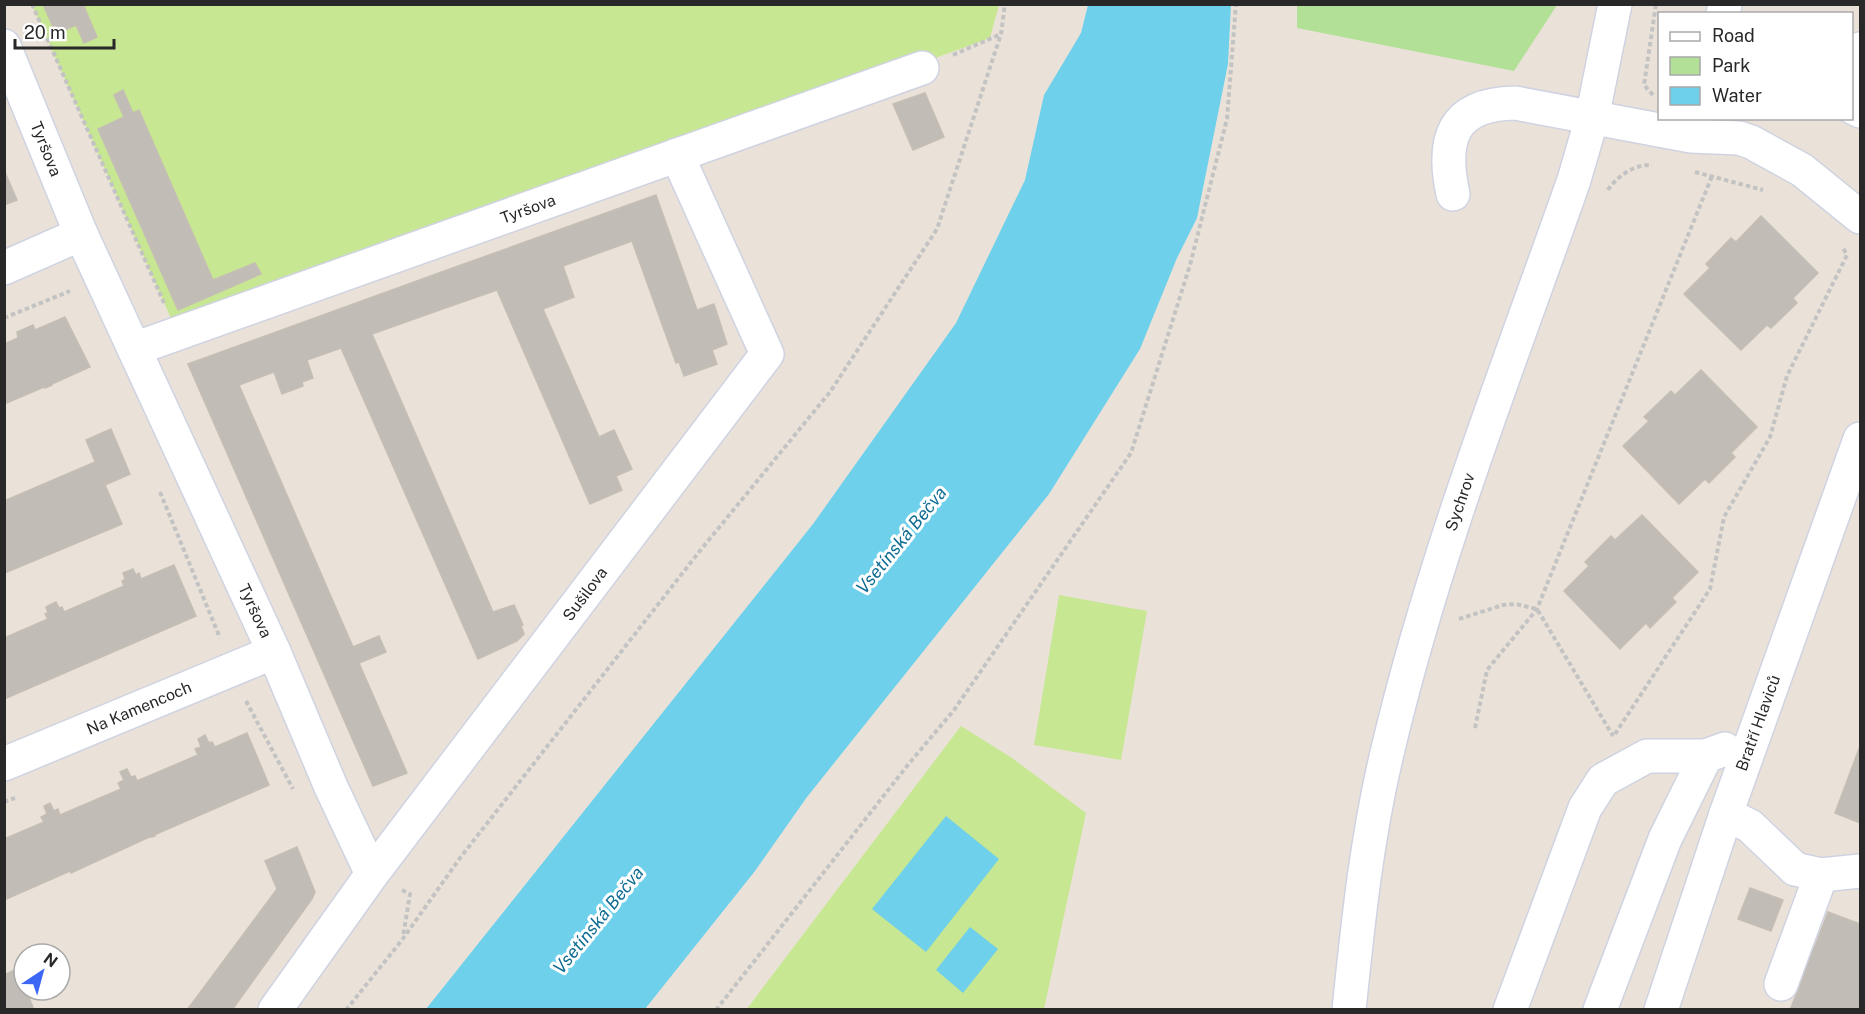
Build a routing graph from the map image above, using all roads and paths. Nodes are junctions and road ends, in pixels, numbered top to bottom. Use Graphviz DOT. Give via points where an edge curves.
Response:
graph roads {
  1 [pos="32,4"];
  2 [pos="1005,4"];
  3 [pos="1236,4"];
  4 [pos="1615,4"];
  5 [pos="1656,4"];
  6 [pos="1001,34"];
  7 [pos="4,46"];
  8 [pos="1860,49"];
  9 [pos="922,68"];
  10 [pos="1853,71"];
  11 [pos="1656,98"];
  12 [pos="1592,118"];
  13 [pos="1694,127"];
  14 [pos="677,155"];
  15 [pos="1655,165"];
  16 [pos="1692,172"];
  17 [pos="1712,176"];
  18 [pos="1771,193"];
  19 [pos="1453,194"];
  20 [pos="1603,198"];
  21 [pos="1850,228"];
  22 [pos="81,234"];
  23 [pos="4,268"];
  24 [pos="102,278"];
  25 [pos="4,318"];
  26 [pos="178,334"];
  27 [pos="134,350"];
  28 [pos="1860,439"];
  29 [pos="1537,609"];
  30 [pos="1454,621"];
  31 [pos="274,652"];
  32 [pos="246,701"];
  33 [pos="1475,728"];
  34 [pos="1753,738"];
  35 [pos="1706,756"];
  36 [pos="4,764"];
  37 [pos="294,792"];
  38 [pos="1726,814"];
  39 [pos="1860,871"];
  40 [pos="372,874"];
  41 [pos="1821,875"];
  42 [pos="402,940"];
  43 [pos="1781,984"];
  44 [pos="275,1010"];
  45 [pos="346,1010"];
  46 [pos="716,1010"];
  47 [pos="1349,1010"];
  48 [pos="1510,1010"];
  49 [pos="1600,1010"];
  50 [pos="1661,1010"];
  1 -- 26 [label="path"];
  2 -- 6 [label="path"];
  3 -- 46 [label="path" via="1227,119 1190,265 1131,453 954,710"];
  4 -- 12 [label="street, Sychrov"];
  5 -- 11 [label="path" via="1644,85"];
  6 -- 9 [label="path"];
  6 -- 42 [label="path" via="937,229 830,392 699,552 460,858"];
  7 -- 22 [label="street, Tyršova"];
  8 -- 10 [label="street"];
  9 -- 14 [label="street, Tyršova"];
  12 -- 13 [label="street"];
  12 -- 19 [label="street" via="1515,104 1481,108 1455,128 1450,140 1448,171"];
  12 -- 47 [label="street, Sychrov" via="1415,642 1387,751 1370,841"];
  13 -- 21 [label="street" via="1752,142 1802,170"];
  14 -- 26 [label="street, Tyršova"];
  14 -- 40 [label="street, Sušilova" via="767,354"];
  15 -- 20 [label="path" via="1623,175"];
  16 -- 17 [label="path"];
  17 -- 18 [label="path"];
  17 -- 29 [label="path"];
  21 -- 29 [label="path" via="1847,255 1787,376 1770,437 1724,517 1710,589 1613,738"];
  22 -- 23 [label="street"];
  22 -- 24 [label="street, Tyršova"];
  24 -- 25 [label="path"];
  24 -- 27 [label="street, Tyršova"];
  26 -- 27 [label="street, Tyršova"];
  27 -- 31 [label="street, Tyršova"];
  28 -- 34 [label="street, Bratří Hlaviců"];
  29 -- 30 [label="path" via="1509,604"];
  29 -- 33 [label="path" via="1487,670"];
  31 -- 36 [label="street, Na Kamencoch"];
  31 -- 40 [label="street, Tyršova"];
  32 -- 37 [label="path"];
  34 -- 35 [label="street"];
  34 -- 38 [label="street, Bratří Hlaviců"];
  35 -- 48 [label="street" via="1647,756 1603,780 1585,808"];
  35 -- 49 [label="street" via="1665,838"];
  38 -- 41 [label="street" via="1750,826 1795,869"];
  38 -- 50 [label="street, Bratří Hlaviců"];
  39 -- 41 [label="street"];
  40 -- 42 [label="path" via="410,894"];
  40 -- 44 [label="street, Sušilova"];
  41 -- 43 [label="street"];
  42 -- 45 [label="path"];
}
